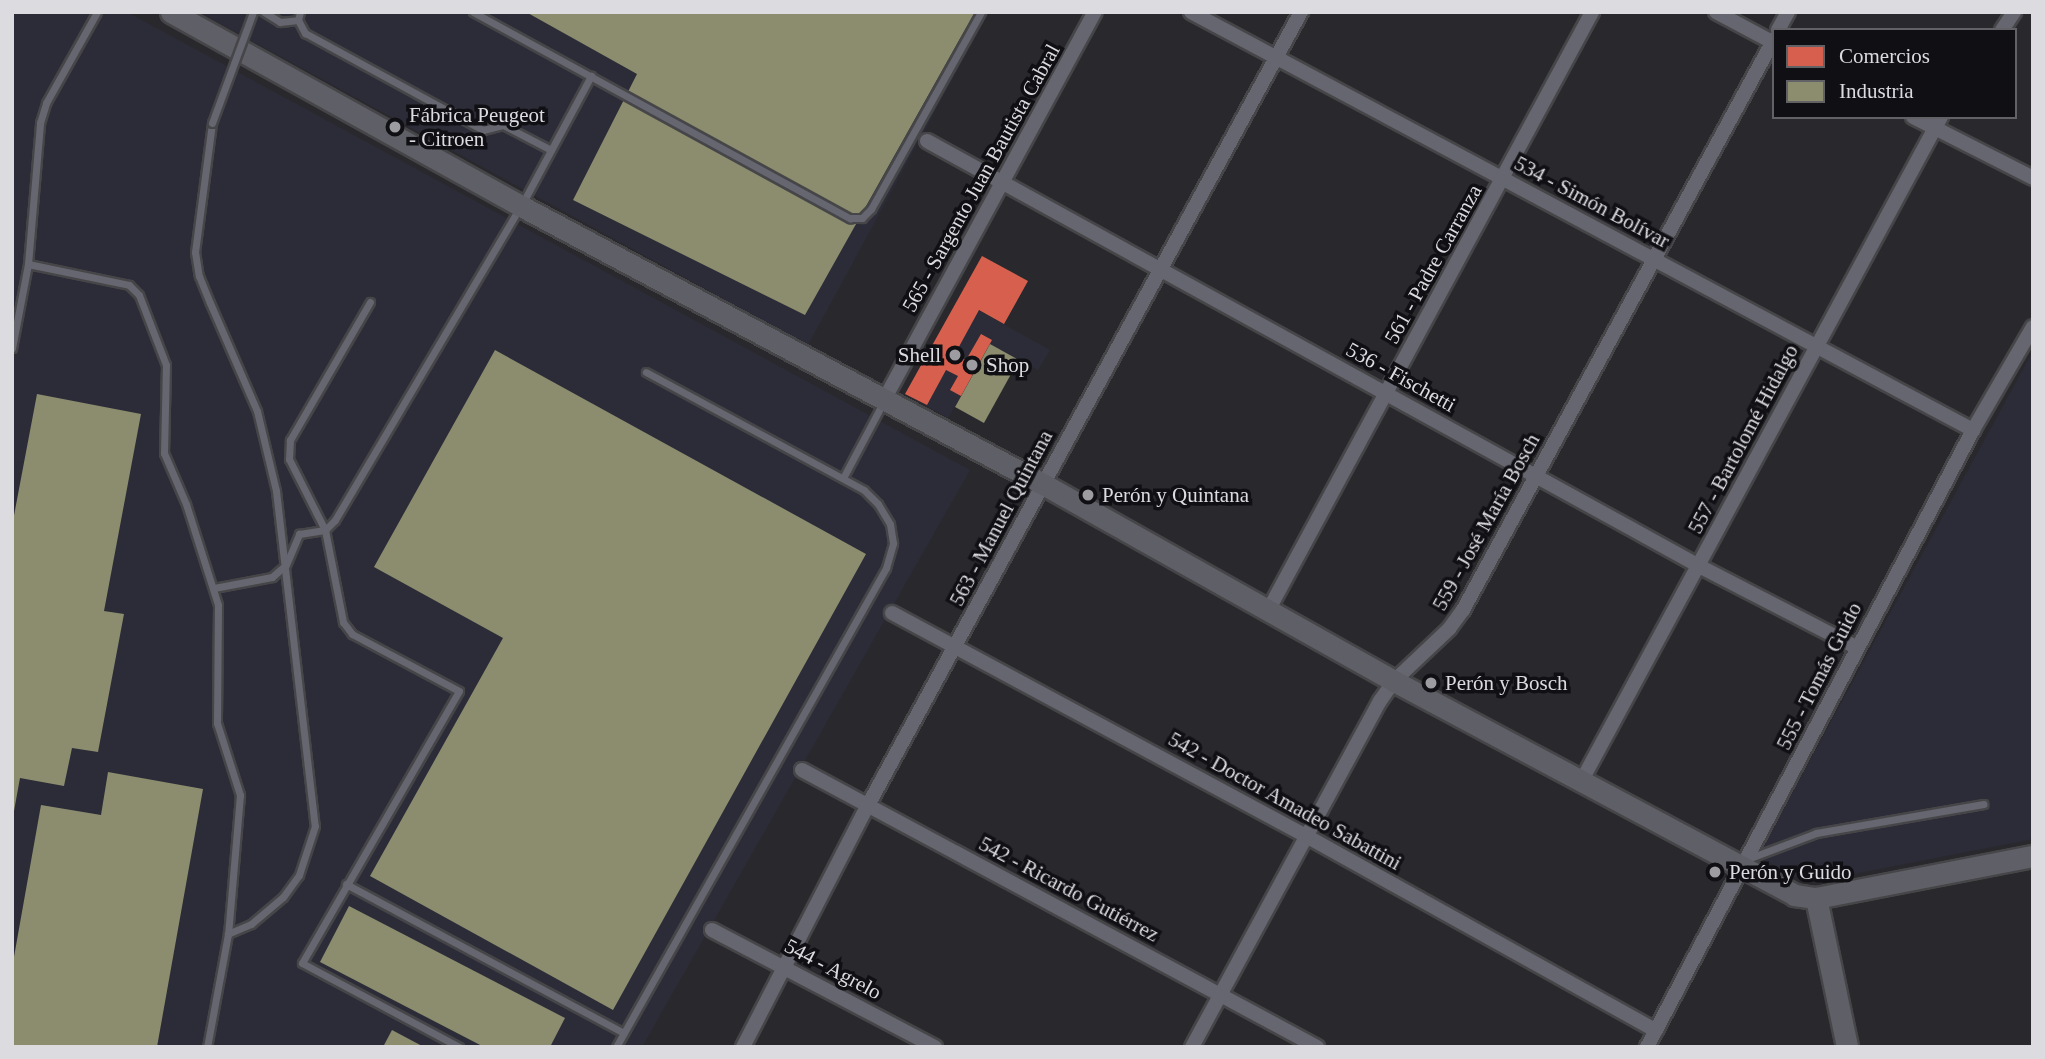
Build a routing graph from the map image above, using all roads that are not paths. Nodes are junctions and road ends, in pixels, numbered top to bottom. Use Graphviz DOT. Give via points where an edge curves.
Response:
graph roads {
  1 [pos="97,12"];
  2 [pos="170,12"];
  3 [pos="253,12"];
  4 [pos="264,12"];
  5 [pos="473,12"];
  6 [pos="981,12"];
  7 [pos="1095,12"];
  8 [pos="1191,12"];
  9 [pos="1301,12"];
  10 [pos="1592,12"];
  11 [pos="1716,12"];
  12 [pos="1788,12"];
  13 [pos="2014,12"];
  14 [pos="299,16"];
  15 [pos="1779,28"];
  16 [pos="2003,28"];
  17 [pos="1772,37"];
  18 [pos="1772,42"];
  19 [pos="1277,56"];
  20 [pos="591,76"];
  21 [pos="1938,123"];
  22 [pos="927,142"];
  23 [pos="551,150"];
  24 [pos="2033,178"];
  25 [pos="1504,179"];
  26 [pos="1002,183"];
  27 [pos="521,206"];
  28 [pos="1654,260"];
  29 [pos="28,264"];
  30 [pos="1160,270"];
  31 [pos="370,302"];
  32 [pos="2033,327"];
  33 [pos="1816,346"];
  34 [pos="12,348"];
  35 [pos="646,372"];
  36 [pos="1387,393"];
  37 [pos="884,400"];
  38 [pos="1973,430"];
  39 [pos="1537,476"];
  40 [pos="843,478"];
  41 [pos="1043,484"];
  42 [pos="325,530"];
  43 [pos="286,565"];
  44 [pos="1699,566"];
  45 [pos="214,588"];
  46 [pos="1269,609"];
  47 [pos="892,613"];
  48 [pos="956,645"];
  49 [pos="1856,647"];
  50 [pos="1394,681"];
  51 [pos="802,769"];
  52 [pos="1582,780"];
  53 [pos="1984,803"];
  54 [pos="867,807"];
  55 [pos="1308,837"];
  56 [pos="2033,856"];
  57 [pos="1746,864"];
  58 [pos="346,884"];
  59 [pos="1816,898"];
  60 [pos="712,930"];
  61 [pos="228,934"];
  62 [pos="785,967"];
  63 [pos="1222,993"];
  64 [pos="1656,1031"];
  65 [pos="624,1033"];
  66 [pos="207,1047"];
  67 [pos="459,1047"];
  68 [pos="616,1047"];
  69 [pos="743,1047"];
  70 [pos="934,1047"];
  71 [pos="1192,1047"];
  72 [pos="1317,1047"];
  73 [pos="1647,1047"];
  74 [pos="1847,1047"];
  1 -- 29 [label="lane" via="46,103 40,123"];
  2 -- 27 [label="street"];
  3 -- 43 [label="lane, bridge" via="212,123 195,252 199,276 257,411 276,491"];
  4 -- 14 [label="lane" via="280,22"];
  5 -- 20 [label="lane"];
  6 -- 20 [label="lane" via="862,218 850,218"];
  7 -- 26 [label="street, 565 - Sargento Juan Bautista Cabral"];
  8 -- 19 [label="street, 534 - Simón Bolívar"];
  9 -- 19 [label="street, 563 - Manuel Quintana"];
  10 -- 25 [label="street, 561 - Padre Carranza"];
  11 -- 17 [label="street"];
  12 -- 15 [label="street, 559 - José María Bosch"];
  13 -- 16 [label="street"];
  14 -- 23 [label="lane" via="305,33 483,130 503,125"];
  18 -- 28 [label="street, 559 - José María Bosch"];
  19 -- 25 [label="street, 534 - Simón Bolívar"];
  19 -- 30 [label="street, 563 - Manuel Quintana"];
  20 -- 23 [label="lane"];
  21 -- 24 [label="street"];
  21 -- 33 [label="street, 557 - Bartolomé Hidalgo"];
  22 -- 26 [label="street, 536 - Fischetti"];
  23 -- 27 [label="lane"];
  25 -- 28 [label="street, 534 - Simón Bolívar"];
  25 -- 36 [label="street, 561 - Padre Carranza"];
  26 -- 30 [label="street, 536 - Fischetti"];
  26 -- 37 [label="street, 565 - Sargento Juan Bautista Cabral"];
  27 -- 37 [label="street"];
  27 -- 42 [label="lane"];
  28 -- 33 [label="street, 534 - Simón Bolívar"];
  28 -- 39 [label="street, 559 - José María Bosch"];
  29 -- 34 [label="lane"];
  29 -- 45 [label="lane" via="117,281 139,295 166,365 164,453"];
  30 -- 36 [label="street, 536 - Fischetti"];
  30 -- 41 [label="street, 563 - Manuel Quintana"];
  31 -- 42 [label="lane" via="290,440 289,459 296,478"];
  32 -- 38 [label="street, 555 - Tomás Guido"];
  33 -- 38 [label="street, 534 - Simón Bolívar"];
  33 -- 44 [label="street, 557 - Bartolomé Hidalgo"];
  35 -- 40 [label="lane"];
  36 -- 39 [label="street, 536 - Fischetti"];
  36 -- 46 [label="street, 561 - Padre Carranza"];
  37 -- 40 [label="lane"];
  37 -- 41 [label="street"];
  38 -- 49 [label="street, 555 - Tomás Guido"];
  39 -- 44 [label="street, 536 - Fischetti"];
  39 -- 50 [label="street, 559 - José María Bosch" via="1457,620"];
  40 -- 65 [label="lane" via="864,490 890,524 893,543 886,568"];
  41 -- 46 [label="street"];
  41 -- 48 [label="street, 563 - Manuel Quintana"];
  42 -- 43 [label="lane" via="299,534"];
  42 -- 58 [label="lane" via="339,607 352,634 459,691"];
  43 -- 45 [label="lane" via="272,577"];
  43 -- 61 [label="lane" via="315,826 299,875 283,897 251,925"];
  44 -- 49 [label="street, 536 - Fischetti"];
  44 -- 52 [label="street, 557 - Bartolomé Hidalgo"];
  45 -- 61 [label="lane" via="220,625 217,723 240,795"];
  46 -- 50 [label="street"];
  47 -- 48 [label="street, 542 - Doctor Amadeo Sabattini"];
  48 -- 54 [label="street, 563 - Manuel Quintana"];
  48 -- 55 [label="street, 542 - Doctor Amadeo Sabattini"];
  49 -- 57 [label="street, 555 - Tomás Guido"];
  50 -- 52 [label="street"];
  50 -- 55 [label="street, 559 - José María Bosch"];
  51 -- 54 [label="street, 542 - Ricardo Gutiérrez"];
  52 -- 57 [label="street"];
  53 -- 57 [label="lane" via="1816,833"];
  54 -- 62 [label="street, 563 - Manuel Quintana"];
  54 -- 63 [label="street, 542 - Ricardo Gutiérrez"];
  55 -- 63 [label="street, 559 - José María Bosch"];
  55 -- 64 [label="street, 542 - Doctor Amadeo Sabattini"];
  56 -- 59 [label="street"];
  57 -- 59 [label="street" via="1794,895"];
  57 -- 64 [label="street, 555 - Tomás Guido"];
  58 -- 65 [label="lane"];
  58 -- 67 [label="lane" via="302,963"];
  59 -- 74 [label="street"];
  60 -- 62 [label="street, 544 - Agrelo"];
  61 -- 66 [label="lane"];
  62 -- 69 [label="street, 563 - Manuel Quintana"];
  62 -- 70 [label="street, 544 - Agrelo"];
  63 -- 71 [label="street, 559 - José María Bosch"];
  63 -- 72 [label="street, 542 - Ricardo Gutiérrez"];
  64 -- 73 [label="street, 555 - Tomás Guido"];
  65 -- 68 [label="lane"];
}
